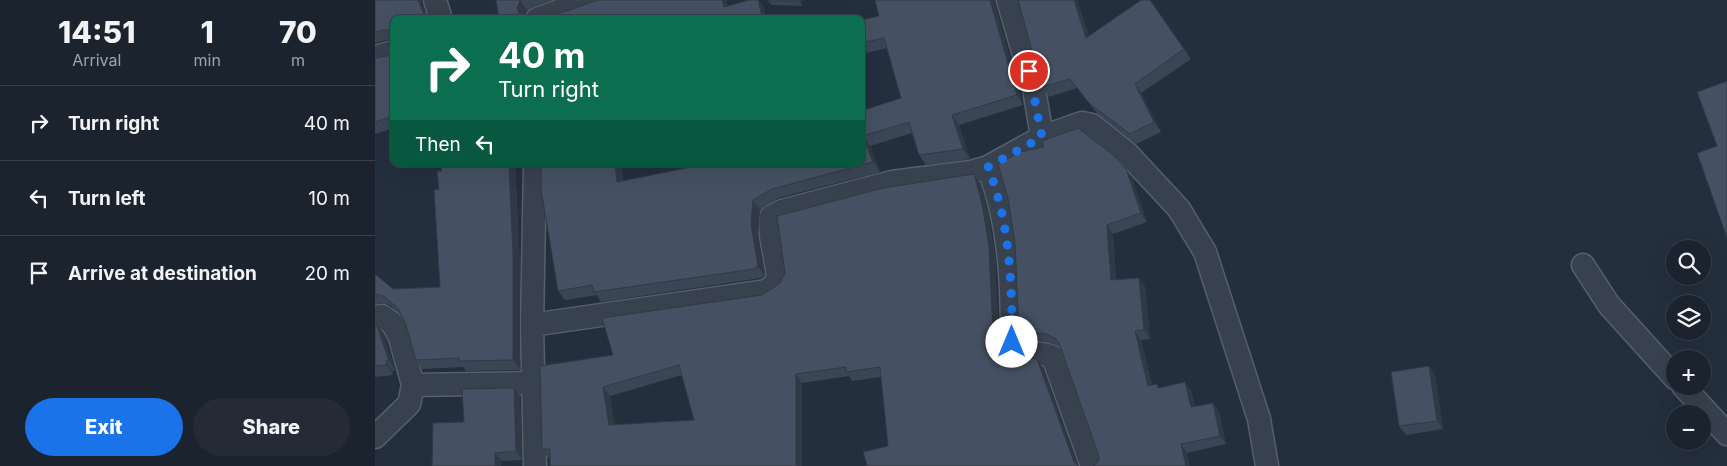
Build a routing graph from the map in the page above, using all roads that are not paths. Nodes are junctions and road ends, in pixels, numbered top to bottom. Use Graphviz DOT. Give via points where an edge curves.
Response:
graph roads {
  1 [pos="435,0"];
  2 [pos="588,0"];
  3 [pos="1008,0"];
  4 [pos="440,15"];
  5 [pos="548,15"];
  6 [pos="390,53"];
  7 [pos="375,56"];
  8 [pos="1042,137"];
  9 [pos="535,167"];
  10 [pos="988,167"];
  11 [pos="1583,265"];
  12 [pos="375,317"];
  13 [pos="532,325"];
  14 [pos="1666,368"];
  15 [pos="533,383"];
  16 [pos="413,385"];
  17 [pos="1691,395"];
  18 [pos="1727,434"];
  19 [pos="375,437"];
  20 [pos="535,466"];
  21 [pos="1092,466"];
  22 [pos="1267,466"];
  1 -- 4 [label="street"];
  2 -- 5 [label="street"];
  3 -- 8 [label="street" via="1034,89"];
  6 -- 7 [label="street"];
  8 -- 10 [label="street"];
  8 -- 22 [label="street" via="1082,124 1092,125 1127,153 1179,209 1193,229 1205,252 1259,419"];
  9 -- 13 [label="street"];
  10 -- 13 [label="street" via="891,182 782,211 771,218 769,230 778,265 778,282 765,291"];
  10 -- 21 [label="street" via="996,190 1011,269 1012,342 1015,351 1025,355 1044,353 1053,357"];
  11 -- 14 [label="street" via="1609,305"];
  12 -- 16 [label="street" via="382,316 393,324"];
  13 -- 15 [label="street"];
  15 -- 16 [label="street"];
  15 -- 20 [label="street"];
  16 -- 19 [label="street" via="409,404"];
  17 -- 18 [label="street"];
}
